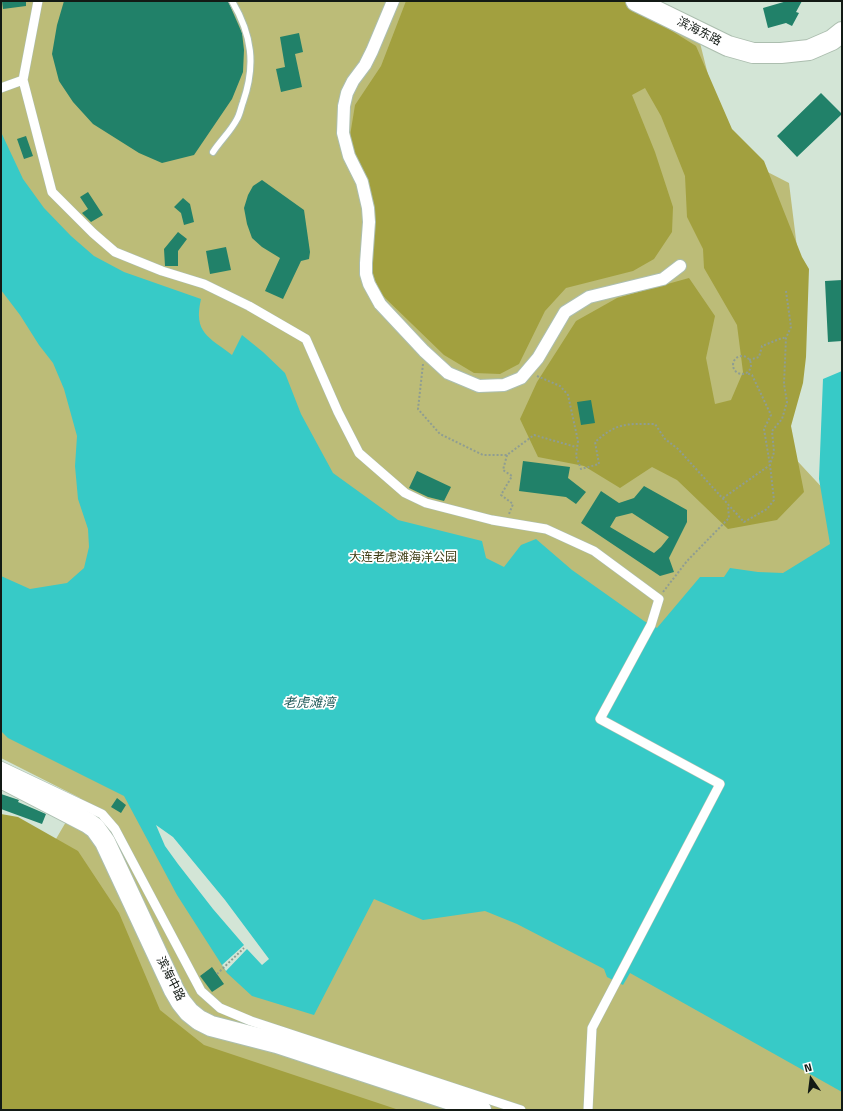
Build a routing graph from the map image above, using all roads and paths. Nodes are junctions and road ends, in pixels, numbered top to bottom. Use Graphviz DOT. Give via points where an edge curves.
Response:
graph roads {
  1 [pos="38,1"];
  2 [pos="232,1"];
  3 [pos="393,1"];
  4 [pos="636,1"];
  5 [pos="662,1"];
  6 [pos="842,32"];
  7 [pos="765,53"];
  8 [pos="23,80"];
  9 [pos="1,88"];
  10 [pos="213,152"];
  11 [pos="680,266"];
  12 [pos="786,291"];
  13 [pos="786,338"];
  14 [pos="424,351"];
  15 [pos="749,360"];
  16 [pos="530,368"];
  17 [pos="746,373"];
  18 [pos="577,448"];
  19 [pos="507,455"];
  20 [pos="770,465"];
  21 [pos="722,498"];
  22 [pos="513,504"];
  23 [pos="728,504"];
  24 [pos="659,599"];
  25 [pos="1,766"];
  26 [pos="1,778"];
  27 [pos="244,948"];
  28 [pos="217,974"];
  29 [pos="481,1110"];
  30 [pos="521,1110"];
  31 [pos="588,1110"];
  1 -- 8 [label="street"];
  2 -- 10 [label="lane" via="248,38 252,60 249,86 237,119"];
  3 -- 14 [label="street" via="372,51 347,93 343,133 362,182 368,208 366,274 369,284 380,304"];
  4 -- 7 [label="highway, 滨海东路" via="728,46 753,53"];
  5 -- 7 [label="highway, 滨海东路"];
  6 -- 7 [label="highway, 滨海东路" via="809,50"];
  8 -- 9 [label="street"];
  8 -- 24 [label="street" via="52,192 92,233 115,252 162,272 204,284 306,339 359,453 404,493 426,503 492,520 546,529 594,551"];
  11 -- 16 [label="street" via="664,279 589,297 565,312"];
  12 -- 13 [label="path" via="791,327"];
  13 -- 15 [label="path" via="762,346 759,357"];
  13 -- 20 [label="path" via="784,384 787,402 782,419 772,431 774,452"];
  14 -- 16 [label="street" via="448,373 479,386 504,385 521,378"];
  14 -- 19 [label="path" via="418,410 440,434 483,455"];
  15 -- 17 [label="path" via="750,368"];
  15 -- 17 [label="path" via="741,356 735,358 733,363 738,373"];
  16 -- 18 [label="path" via="536,375 560,386 568,395 578,441"];
  17 -- 20 [label="path" via="752,375 771,415 764,429"];
  18 -- 19 [label="path" via="534,436"];
  18 -- 21 [label="path" via="576,456 581,469 593,467 599,464 595,442 608,430 627,424 655,424 665,439 678,449"];
  19 -- 22 [label="path" via="503,470 512,476 501,495"];
  20 -- 21 [label="path"];
  20 -- 23 [label="path" via="774,500 767,509 744,522"];
  21 -- 23 [label="path"];
  23 -- 24 [label="path" via="729,518 687,561"];
  24 -- 31 [label="street" via="651,625 600,719 720,784 592,1028"];
  25 -- 30 [label="street" via="102,814 115,829 201,991 220,1008 259,1024"];
  26 -- 29 [label="highway, 滨海中路" via="88,823 100,834 174,990 189,1012 199,1020 211,1026 277,1043"];
  27 -- 28 [label="path"];
}
